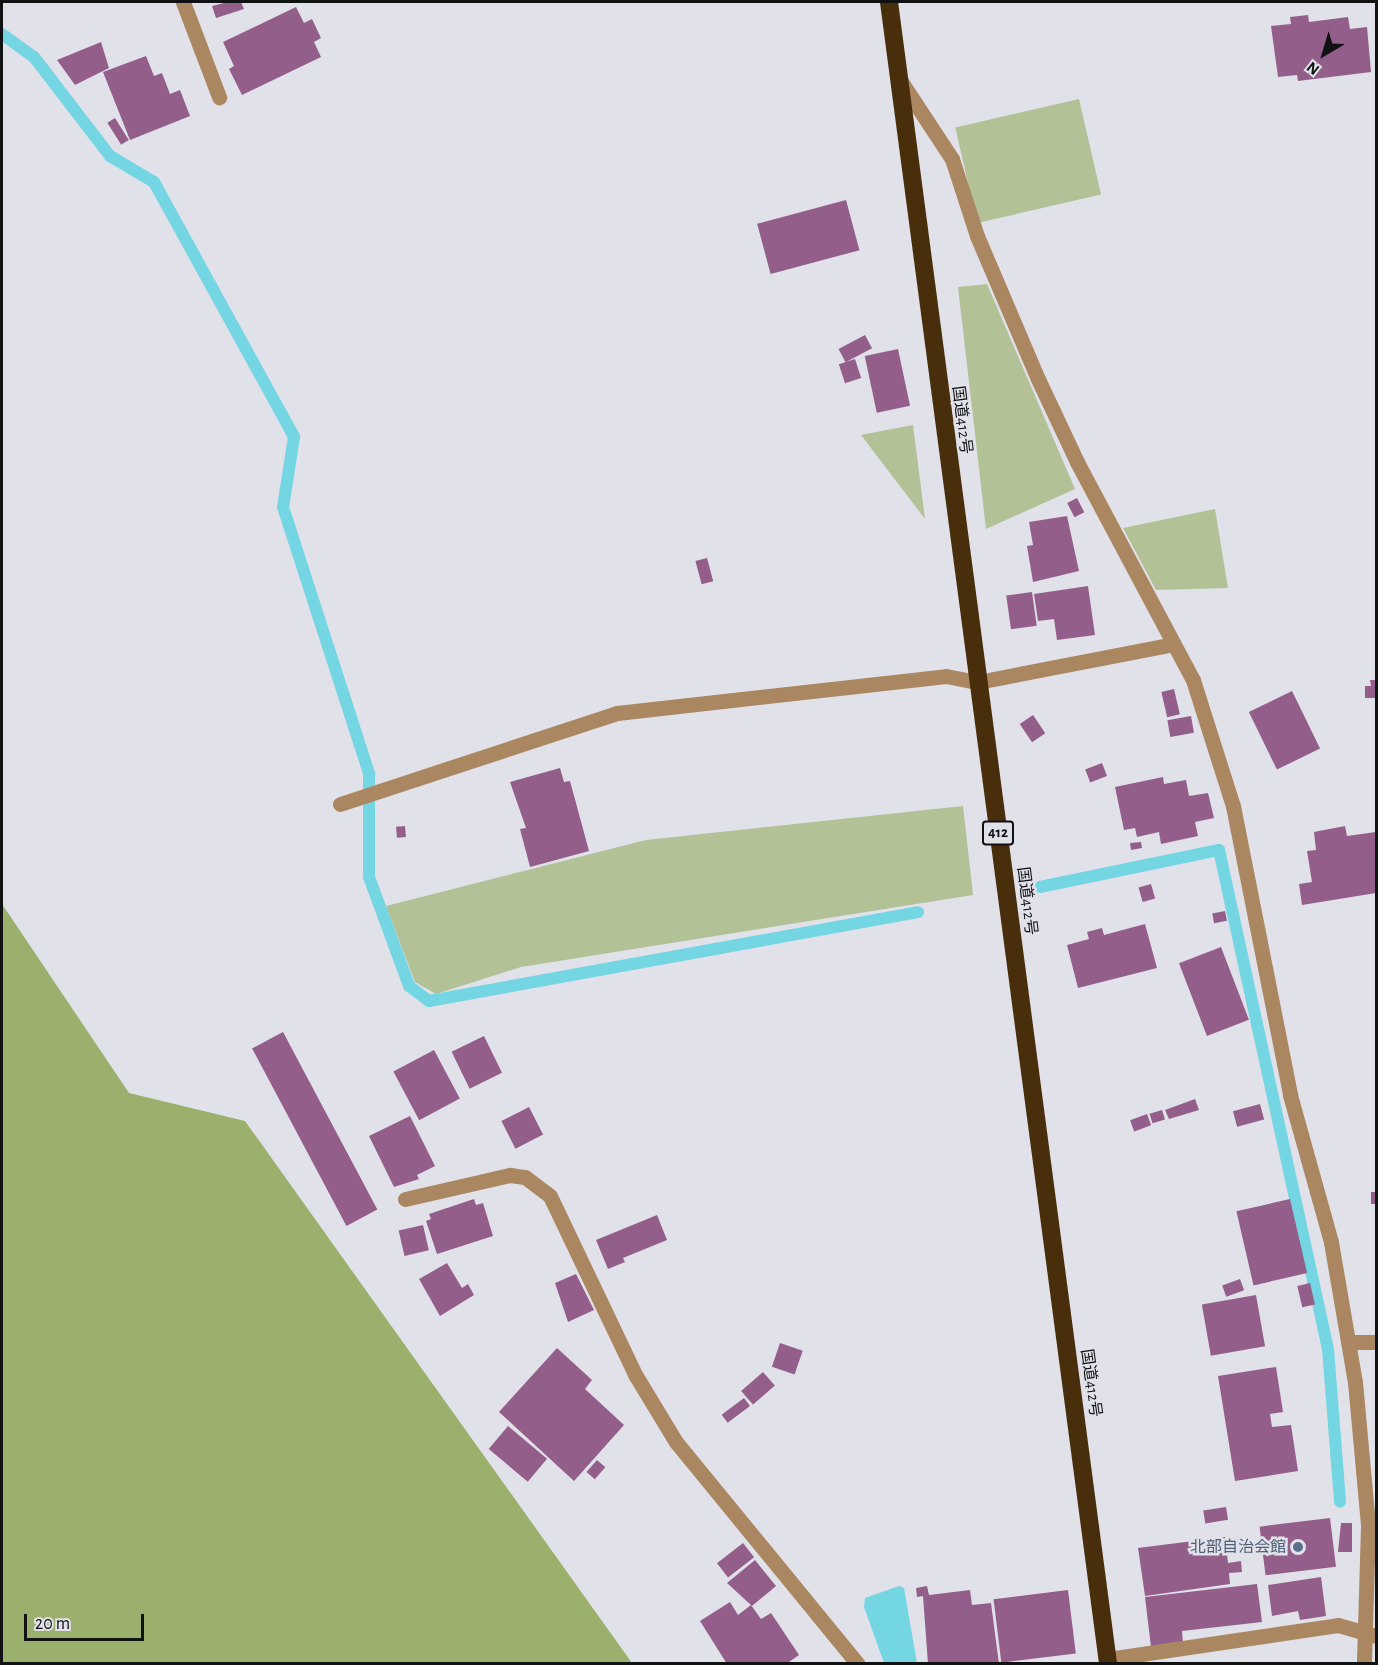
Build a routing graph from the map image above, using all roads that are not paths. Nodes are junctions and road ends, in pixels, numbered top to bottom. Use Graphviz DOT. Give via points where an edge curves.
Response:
graph roads {
  1 [pos="183,2"];
  2 [pos="889,2"];
  3 [pos="898,77"];
  4 [pos="219,97"];
  5 [pos="1173,644"];
  6 [pos="978,682"];
  7 [pos="344,803"];
  8 [pos="405,1199"];
  9 [pos="1348,1342"];
  10 [pos="1377,1342"];
  11 [pos="1371,1634"];
  12 [pos="1108,1661"];
  13 [pos="858,1664"];
  14 [pos="1364,1664"];
  1 -- 4 [label="street"];
  2 -- 3 [label="highway, 国道412号 / 412"];
  3 -- 5 [label="street" via="952,159 977,236 1038,379"];
  3 -- 6 [label="highway, 国道412号 / 412"];
  5 -- 6 [label="street"];
  5 -- 9 [label="street" via="1193,680 1240,831 1290,1095 1331,1242"];
  6 -- 7 [label="street" via="946,676 617,714"];
  6 -- 12 [label="highway, 国道412号 / 412"];
  8 -- 13 [label="street" via="510,1175 525,1177 550,1196 636,1376 676,1442"];
  9 -- 10 [label="street"];
  9 -- 11 [label="street" via="1368,1526"];
  11 -- 12 [label="street" via="1338,1625"];
  11 -- 14 [label="street"];
}
